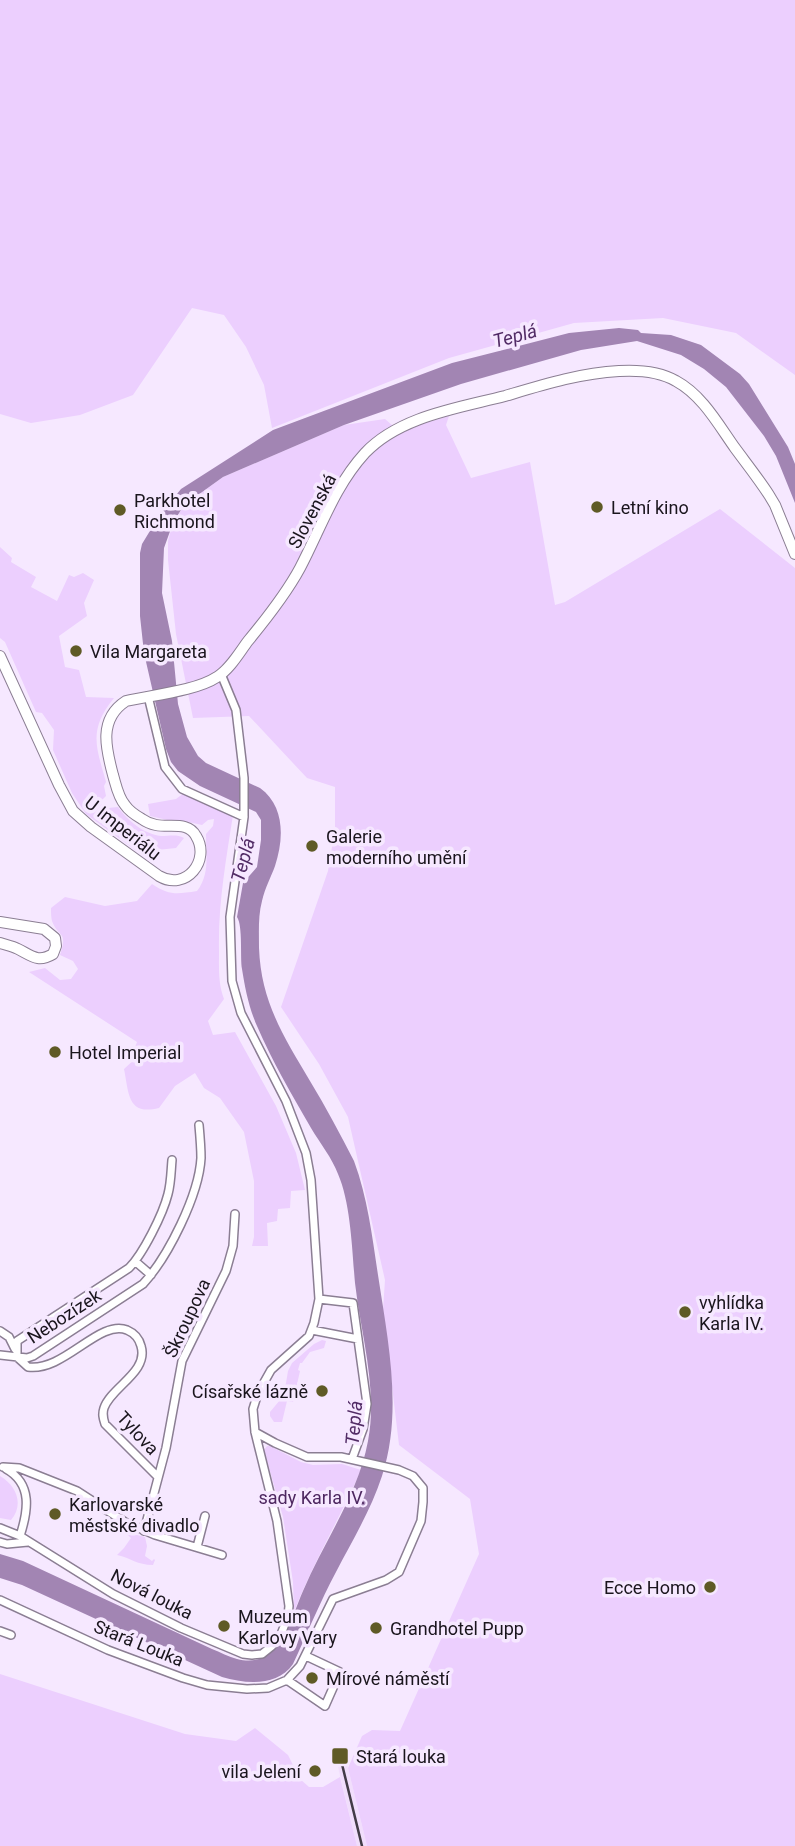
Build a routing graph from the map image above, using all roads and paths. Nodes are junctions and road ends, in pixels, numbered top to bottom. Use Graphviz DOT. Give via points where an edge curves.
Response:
graph roads {
  1 [pos="795,554"];
  2 [pos="0,656"];
  3 [pos="221,674"];
  4 [pos="150,695"];
  5 [pos="244,817"];
  6 [pos="0,922"];
  7 [pos="0,943"];
  8 [pos="199,1125"];
  9 [pos="172,1160"];
  10 [pos="235,1214"];
  11 [pos="136,1262"];
  12 [pos="151,1275"];
  13 [pos="319,1299"];
  14 [pos="312,1330"];
  15 [pos="0,1331"];
  16 [pos="358,1339"];
  17 [pos="0,1355"];
  18 [pos="17,1356"];
  19 [pos="254,1432"];
  20 [pos="352,1459"];
  21 [pos="2,1466"];
  22 [pos="158,1477"];
  23 [pos="205,1516"];
  24 [pos="0,1528"];
  25 [pos="144,1531"];
  26 [pos="20,1536"];
  27 [pos="0,1542"];
  28 [pos="29,1542"];
  29 [pos="197,1547"];
  30 [pos="222,1555"];
  31 [pos="0,1600"];
  32 [pos="0,1631"];
  33 [pos="11,1635"];
  34 [pos="306,1656"];
  35 [pos="287,1680"];
  1 -- 3 [label="street, Slovenská" via="775,505 690,391 648,372 619,371 561,380 440,413 381,439 338,489 293,580"];
  2 -- 4 [label="street, U Imperiálu" via="73,811 159,876 175,881 189,875 199,859 200,843 191,830 154,825 128,810 106,751 113,713 125,701"];
  3 -- 4 [label="street, U Imperiálu" via="207,682"];
  3 -- 5 [label="street" via="236,710"];
  4 -- 5 [label="street" via="165,767 182,789"];
  5 -- 13 [label="street" via="230,917 232,981 241,1013 286,1101 306,1153"];
  6 -- 7 [label="street" via="44,929 55,938 56,946 53,954 35,959"];
  8 -- 12 [label="street, Nebozízek" via="201,1159 194,1190"];
  9 -- 11 [label="street, Nebozízek" via="168,1194"];
  10 -- 22 [label="street, Škroupova" via="226,1271 182,1361"];
  11 -- 12 [label="street"];
  11 -- 18 [label="street, Nebozízek" via="17,1340"];
  12 -- 18 [label="street, Nebozízek" via="33,1356"];
  13 -- 14 [label="street"];
  13 -- 16 [label="street" via="353,1303"];
  14 -- 16 [label="street"];
  14 -- 19 [label="street" via="266,1377 253,1409"];
  15 -- 18 [label="street" via="13,1342"];
  16 -- 20 [label="street" via="367,1404"];
  17 -- 18 [label="street"];
  18 -- 22 [label="street, Tylova" via="29,1367 40,1367 109,1330 118,1328 136,1336 141,1361 104,1405 102,1415 104,1424"];
  19 -- 20 [label="street" via="307,1457"];
  19 -- 28 [label="street, Nová louka" via="277,1521 289,1606 279,1637 262,1654 243,1654 181,1628 113,1594"];
  20 -- 34 [label="street" via="413,1476 422,1488 421,1521 399,1572 333,1599"];
  21 -- 25 [label="street" via="77,1491"];
  21 -- 26 [label="street" via="13,1472 26,1493"];
  22 -- 25 [label="street, Tylova"];
  23 -- 29 [label="street"];
  24 -- 26 [label="street, Nová louka"];
  25 -- 29 [label="street"];
  26 -- 28 [label="street, Nová louka"];
  27 -- 28 [label="street"];
  29 -- 30 [label="street"];
  31 -- 35 [label="street, Stará Louka" via="108,1650 207,1685 247,1689"];
  32 -- 33 [label="street"];
  34 -- 35 [label="street"];
  34 -- 35 [label="street" via="340,1672 325,1706"];
}
